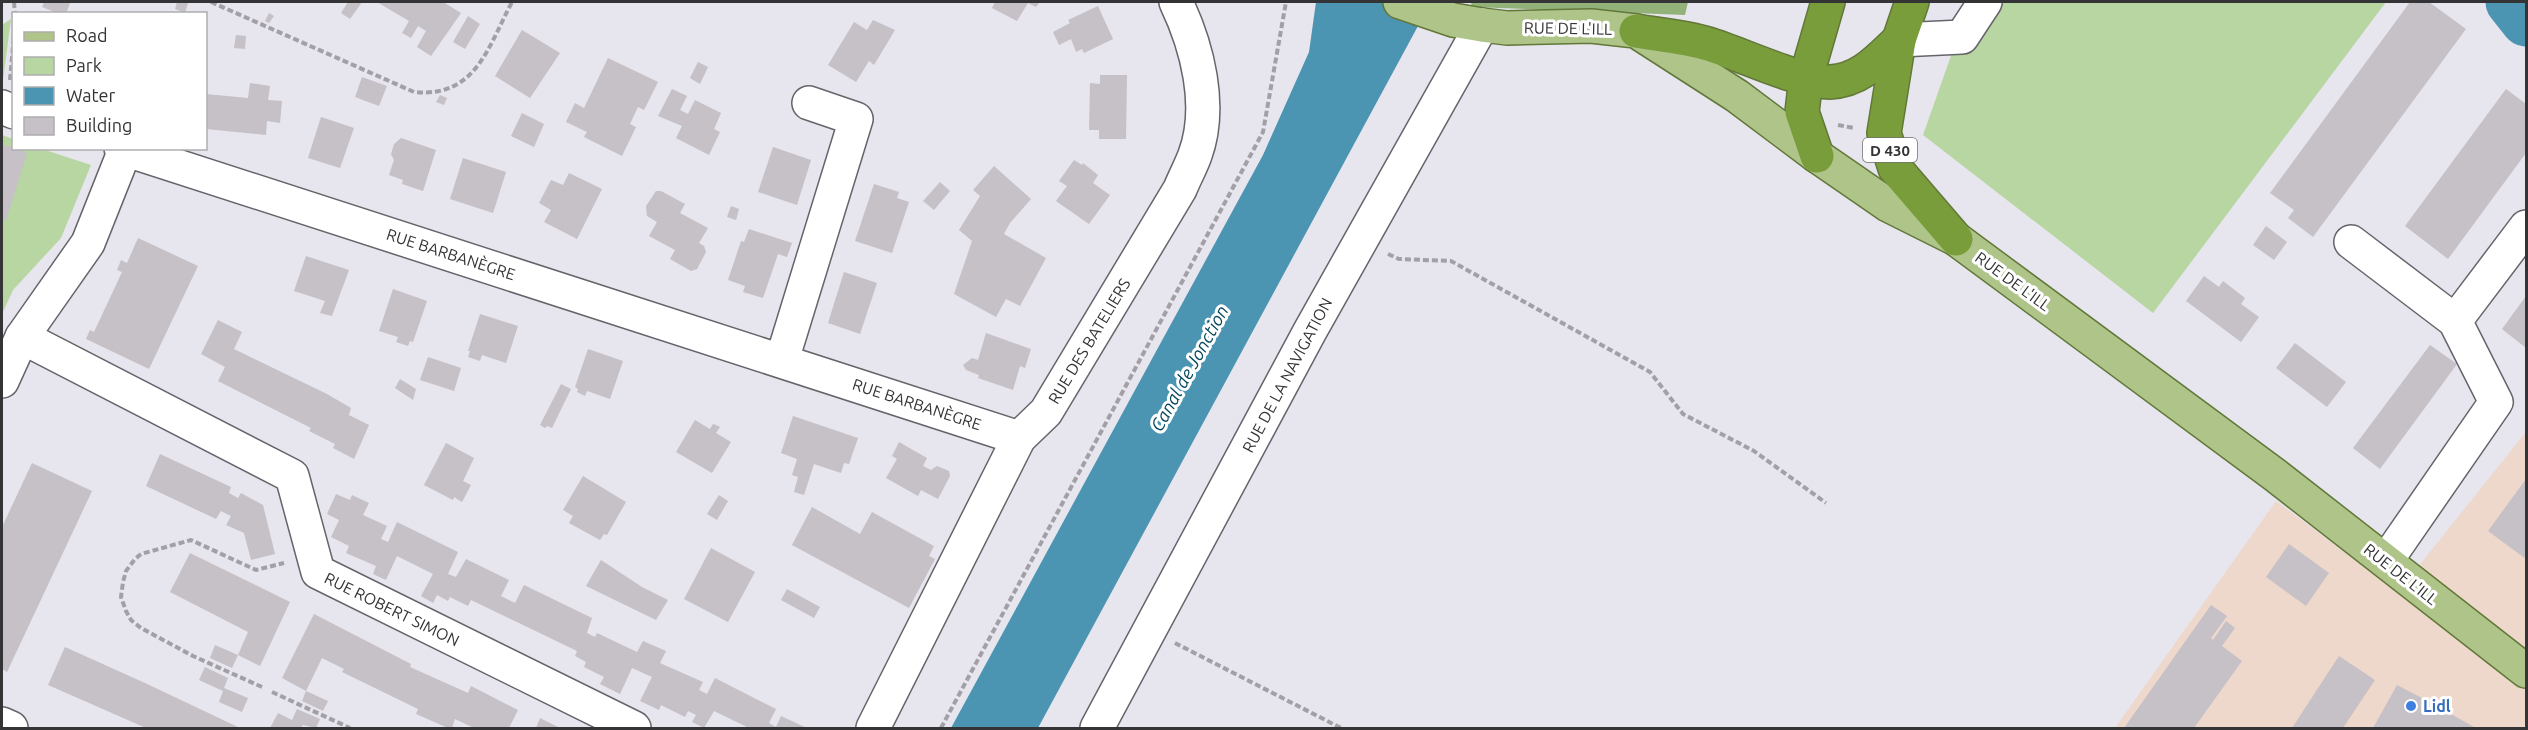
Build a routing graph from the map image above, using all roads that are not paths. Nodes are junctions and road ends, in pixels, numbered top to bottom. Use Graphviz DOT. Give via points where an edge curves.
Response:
graph roads {
  1 [pos="1176,2"];
  2 [pos="1400,2"];
  3 [pos="1828,2"];
  4 [pos="1912,2"];
  5 [pos="1985,2"];
  6 [pos="1482,25"];
  7 [pos="1636,31"];
  8 [pos="1899,40"];
  9 [pos="1806,78"];
  10 [pos="809,103"];
  11 [pos="123,150"];
  12 [pos="126,150"];
  13 [pos="1817,156"];
  14 [pos="2526,227"];
  15 [pos="1956,239"];
  16 [pos="2351,242"];
  17 [pos="2455,321"];
  18 [pos="22,337"];
  19 [pos="782,360"];
  20 [pos="2,381"];
  21 [pos="1019,438"];
  22 [pos="2386,561"];
  23 [pos="2526,671"];
  24 [pos="2,724"];
  25 [pos="11,729"];
  26 [pos="634,729"];
  27 [pos="873,729"];
  28 [pos="1097,729"];
  1 -- 21 [label="street, RUE DES BATELIERS" via="1187,25 1200,80 1203,119 1196,153 1180,189 1046,412"];
  2 -- 6 [label="main road, RUE DE L'ILL"];
  3 -- 9 [label="highway"];
  4 -- 8 [label="highway, D 430"];
  5 -- 8 [label="street" via="1962,37"];
  6 -- 7 [label="main road, RUE DE L'ILL" via="1591,26"];
  6 -- 28 [label="street, RUE DE LA NAVIGATION" via="1304,341"];
  7 -- 9 [label="highway" via="1706,44"];
  7 -- 13 [label="main road, RUE DE L'ILL" via="1737,96"];
  8 -- 9 [label="highway" via="1870,69 1854,76 1831,82"];
  8 -- 15 [label="highway, D 430" via="1884,133 1895,168"];
  9 -- 13 [label="highway" via="1802,112"];
  10 -- 19 [label="street" via="856,119"];
  11 -- 18 [label="street" via="88,243"];
  12 -- 19 [label="street, RUE BARBANÈGRE"];
  13 -- 15 [label="main road, RUE DE L'ILL" via="1888,206"];
  14 -- 17 [label="street"];
  15 -- 22 [label="main road, RUE DE L'ILL"];
  16 -- 17 [label="street"];
  17 -- 22 [label="street" via="2496,402"];
  18 -- 20 [label="street"];
  18 -- 26 [label="street, RUE ROBERT SIMON" via="292,476 318,572"];
  19 -- 21 [label="street, RUE BARBANÈGRE"];
  21 -- 27 [label="street, RUE DES BATELIERS"];
  22 -- 23 [label="main road, RUE DE L'ILL"];
  24 -- 25 [label="street"];
}
